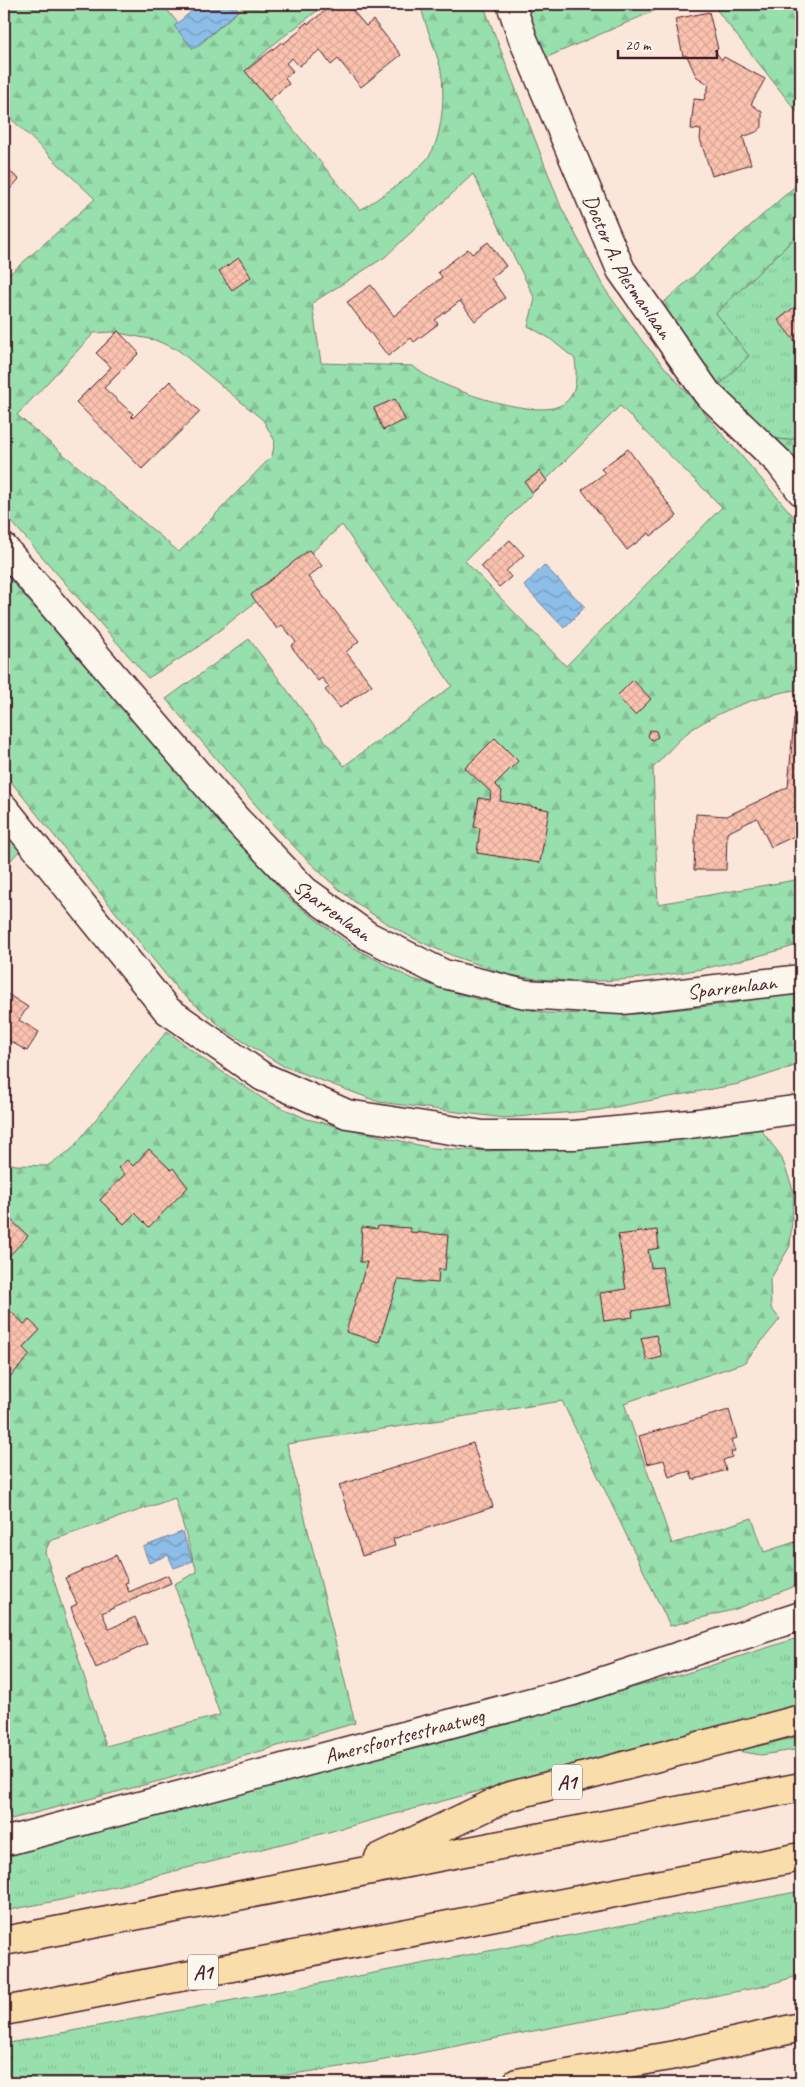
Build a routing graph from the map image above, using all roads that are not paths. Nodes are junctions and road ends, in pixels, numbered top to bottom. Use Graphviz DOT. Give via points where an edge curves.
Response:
graph roads {
  1 [pos="511,4"];
  2 [pos="801,491"];
  3 [pos="4,548"];
  4 [pos="4,808"];
  5 [pos="801,980"];
  6 [pos="801,1109"];
  7 [pos="801,1616"];
  8 [pos="801,1719"];
  9 [pos="801,1787"];
  10 [pos="4,1839"];
  11 [pos="801,1856"];
  12 [pos="343,1874"];
  13 [pos="4,1941"];
  14 [pos="4,2011"];
  15 [pos="801,2027"];
  16 [pos="517,2083"];
  1 -- 2 [label="street, Doctor A. Plesmanlaan" via="522,39 621,270 707,393 779,462"];
  3 -- 5 [label="street, Sparrenlaan" via="244,827 304,890 368,936 444,974 525,994 622,1000"];
  4 -- 6 [label="street" via="168,1010 263,1077 347,1114 483,1135 574,1135"];
  7 -- 10 [label="street, Amersfoortsestraatweg" via="573,1691 11,1840"];
  8 -- 12 [label="main road, A1" via="507,1797"];
  9 -- 12 [label="main road, A1"];
  11 -- 14 [label="main road, A1"];
  12 -- 13 [label="main road, A1"];
  15 -- 16 [label="main road" via="675,2055"];
}
